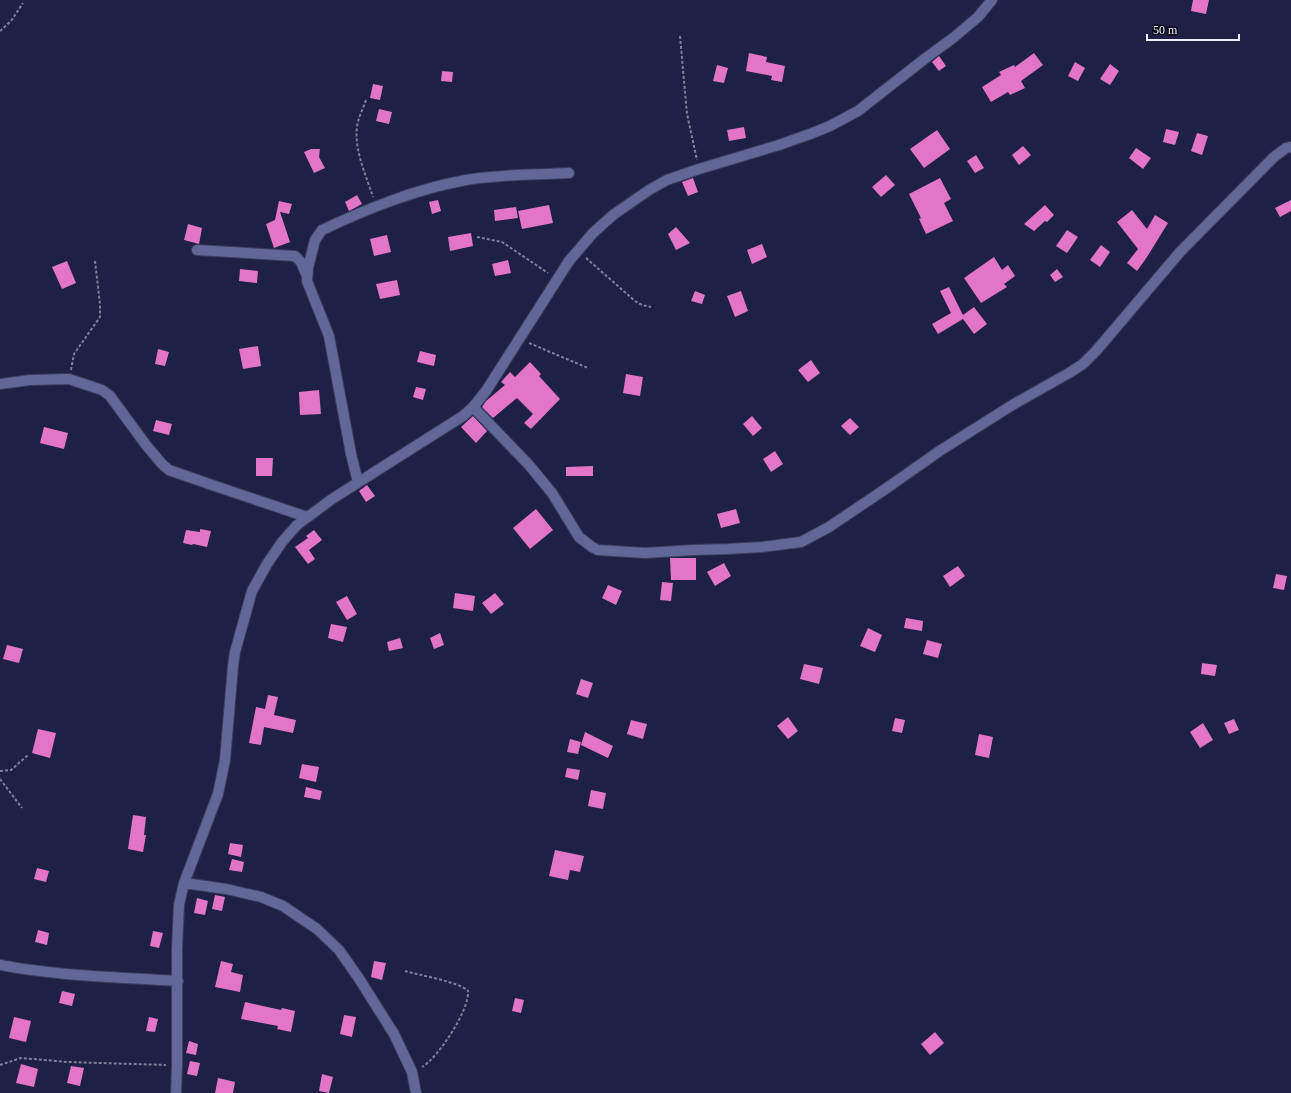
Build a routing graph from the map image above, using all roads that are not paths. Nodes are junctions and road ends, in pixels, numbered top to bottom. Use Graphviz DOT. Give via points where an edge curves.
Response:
graph roads {
  1 [pos="992,0"];
  2 [pos="1291,147"];
  3 [pos="570,173"];
  4 [pos="197,250"];
  5 [pos="307,276"];
  6 [pos="0,384"];
  7 [pos="473,407"];
  8 [pos="358,482"];
  9 [pos="307,517"];
  10 [pos="184,883"];
  11 [pos="0,965"];
  12 [pos="178,981"];
  13 [pos="176,1093"];
  14 [pos="416,1093"];
  1 -- 7 [label="street" via="978,18 858,111 804,136 667,180 633,200 594,233 569,261 486,391"];
  2 -- 7 [label="street" via="1274,157 1180,252 1083,364 941,450 829,527 801,542 762,548 645,553 598,550 579,537 549,489"];
  3 -- 5 [label="street" via="466,180 376,206 322,230 315,240"];
  4 -- 5 [label="street" via="295,256 301,262"];
  5 -- 8 [label="street" via="329,336"];
  6 -- 9 [label="street" via="69,379 102,390 110,396 146,445 169,470"];
  7 -- 8 [label="street" via="463,416"];
  8 -- 9 [label="street"];
  9 -- 10 [label="street" via="282,542 252,591 235,652 225,760 218,794"];
  10 -- 12 [label="street" via="179,905"];
  10 -- 14 [label="street" via="261,896 283,906 317,929 339,950 394,1034 412,1072"];
  11 -- 12 [label="street" via="47,972"];
  12 -- 13 [label="street"];
}
